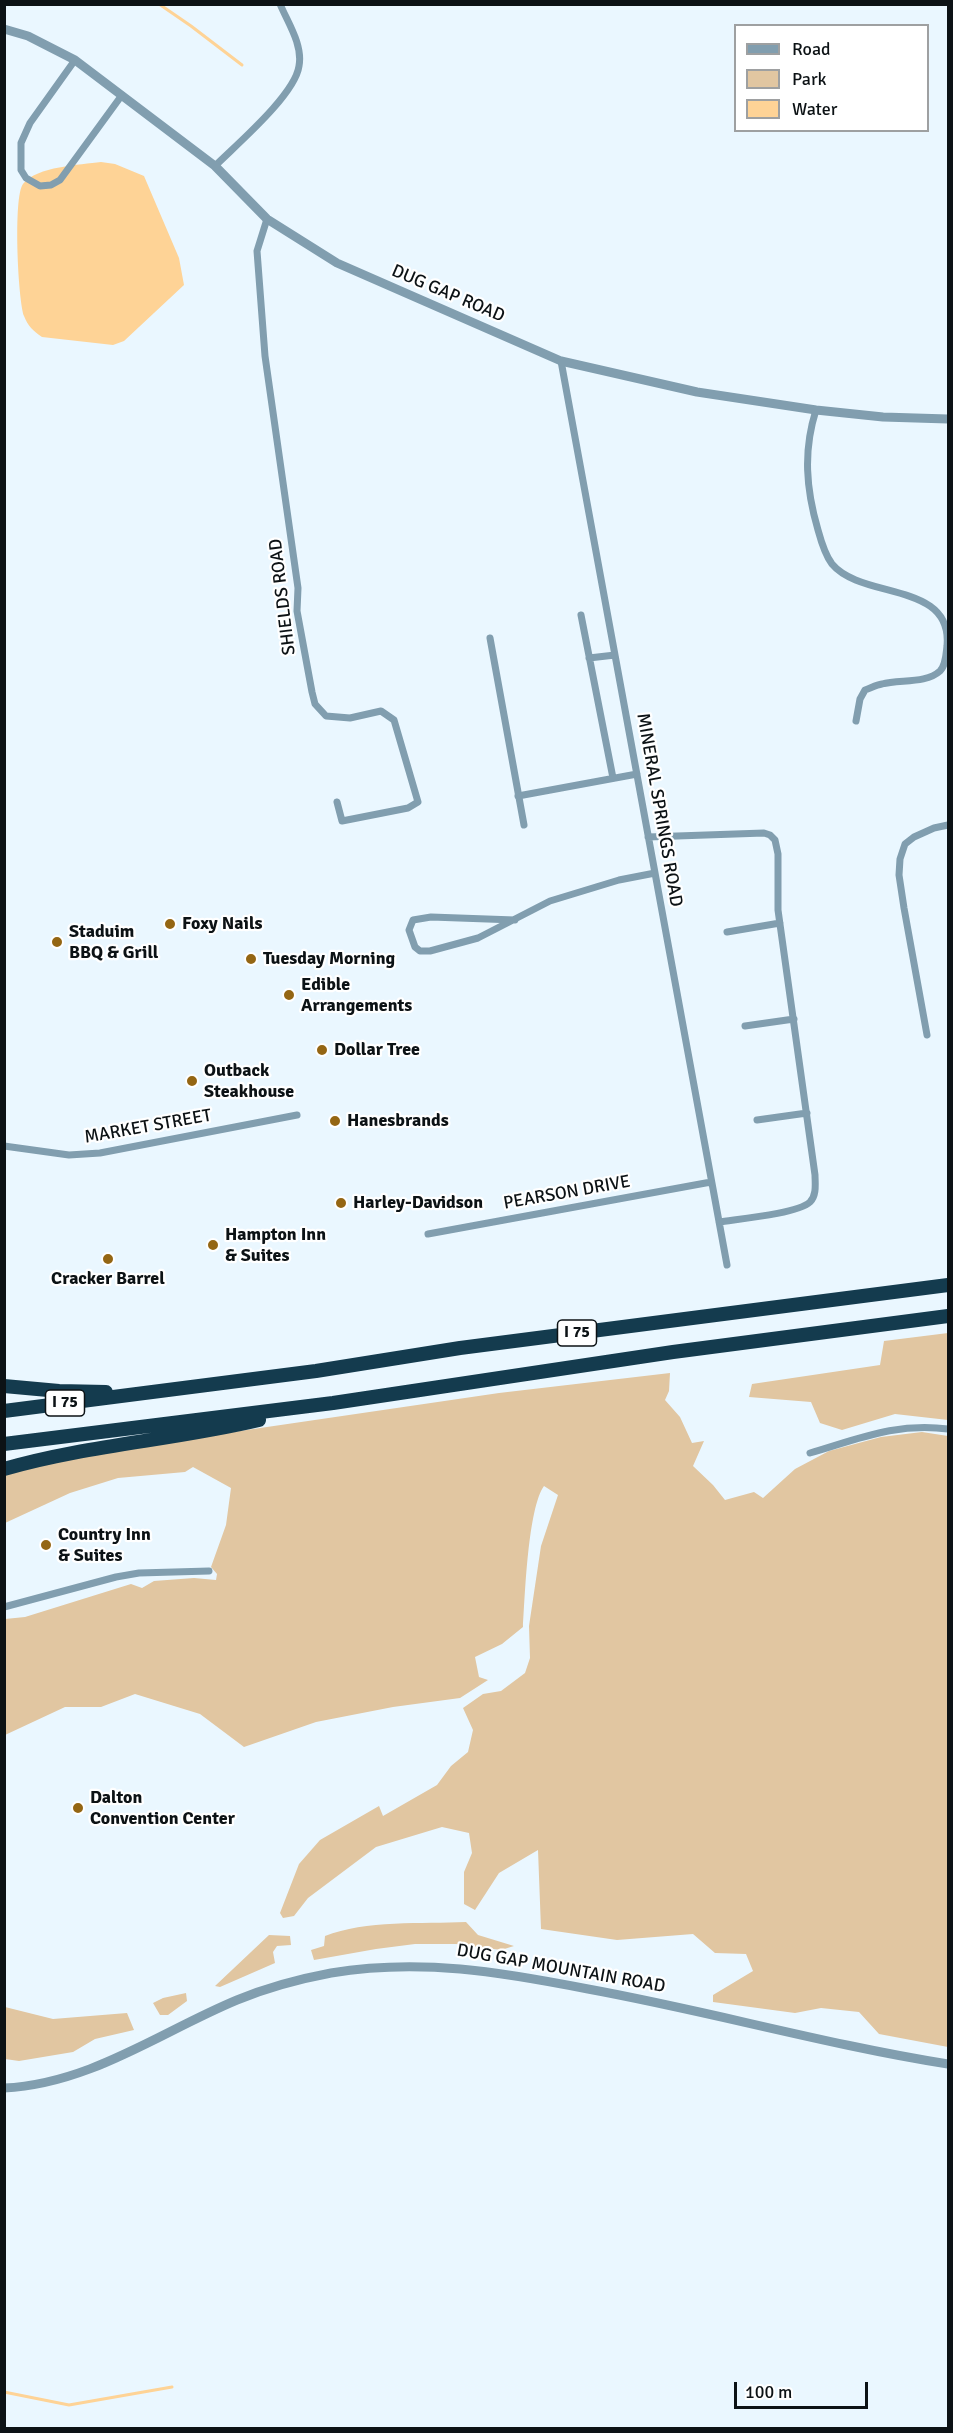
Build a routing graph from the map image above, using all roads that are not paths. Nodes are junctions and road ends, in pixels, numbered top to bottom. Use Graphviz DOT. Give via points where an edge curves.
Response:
graph roads {
  1 [pos="280,4"];
  2 [pos="4,29"];
  3 [pos="75,60"];
  4 [pos="122,95"];
  5 [pos="215,166"];
  6 [pos="267,219"];
  7 [pos="561,361"];
  8 [pos="816,410"];
  9 [pos="948,419"];
  10 [pos="581,615"];
  11 [pos="490,638"];
  12 [pos="615,655"];
  13 [pos="589,658"];
  14 [pos="856,722"];
  15 [pos="637,774"];
  16 [pos="613,778"];
  17 [pos="518,796"];
  18 [pos="337,802"];
  19 [pos="524,825"];
  20 [pos="948,825"];
  21 [pos="648,837"];
  22 [pos="655,873"];
  23 [pos="515,920"];
  24 [pos="780,923"];
  25 [pos="727,932"];
  26 [pos="794,1019"];
  27 [pos="746,1026"];
  28 [pos="927,1035"];
  29 [pos="807,1113"];
  30 [pos="297,1115"];
  31 [pos="757,1120"];
  32 [pos="4,1146"];
  33 [pos="711,1182"];
  34 [pos="719,1222"];
  35 [pos="428,1234"];
  36 [pos="727,1265"];
  37 [pos="948,1285"];
  38 [pos="948,1316"];
  39 [pos="4,1386"];
  40 [pos="126,1396"];
  41 [pos="333,1403"];
  42 [pos="4,1411"];
  43 [pos="948,1429"];
  44 [pos="4,1444"];
  45 [pos="810,1453"];
  46 [pos="4,1469"];
  47 [pos="209,1571"];
  48 [pos="4,1607"];
  49 [pos="948,2064"];
  50 [pos="4,2088"];
  1 -- 5 [label="street" via="297,42 299,66 293,83 262,121"];
  2 -- 3 [label="street, DUG GAP ROAD" via="28,36"];
  3 -- 4 [label="street, DUG GAP ROAD"];
  3 -- 4 [label="street" via="21,142 21,170 26,178 39,186 60,180"];
  4 -- 5 [label="street, DUG GAP ROAD"];
  5 -- 6 [label="street, DUG GAP ROAD"];
  6 -- 7 [label="street, DUG GAP ROAD" via="337,263"];
  6 -- 18 [label="street, SHIELDS ROAD" via="257,251 265,356 298,588 297,611 315,704 326,716 350,718 381,711 394,720 418,802 408,808 342,821"];
  7 -- 8 [label="street, DUG GAP ROAD" via="697,392"];
  7 -- 12 [label="street, MINERAL SPRINGS ROAD"];
  8 -- 9 [label="street, DUG GAP ROAD"];
  8 -- 14 [label="street" via="810,430 807,484 820,540 830,562 846,578 926,601 944,623 948,638 946,660 940,671 926,678 865,690"];
  10 -- 13 [label="street"];
  11 -- 17 [label="street"];
  12 -- 13 [label="street"];
  12 -- 15 [label="street, MINERAL SPRINGS ROAD"];
  13 -- 16 [label="street"];
  15 -- 16 [label="street"];
  15 -- 21 [label="street, MINERAL SPRINGS ROAD"];
  16 -- 17 [label="street"];
  17 -- 19 [label="street"];
  20 -- 28 [label="street" via="914,837 905,844 900,859 904,908"];
  21 -- 22 [label="street, MINERAL SPRINGS ROAD"];
  21 -- 24 [label="street" via="770,835 778,854"];
  22 -- 23 [label="street" via="550,901"];
  22 -- 33 [label="street, MINERAL SPRINGS ROAD"];
  23 -- 23 [label="street" via="478,938 430,951 415,947 409,930 413,920 431,917"];
  24 -- 25 [label="street"];
  24 -- 26 [label="street"];
  26 -- 27 [label="street"];
  26 -- 29 [label="street"];
  29 -- 31 [label="street"];
  29 -- 34 [label="street" via="815,1175 811,1202 792,1210"];
  30 -- 32 [label="street, MARKET STREET" via="100,1153 69,1155"];
  33 -- 34 [label="street, MINERAL SPRINGS ROAD"];
  33 -- 35 [label="street, PEARSON DRIVE"];
  34 -- 36 [label="street, MINERAL SPRINGS ROAD"];
  37 -- 40 [label="highway, I 75"];
  38 -- 41 [label="highway, I 75"];
  39 -- 40 [label="highway" via="95,1390"];
  40 -- 42 [label="highway, I 75"];
  41 -- 44 [label="highway, I 75"];
  41 -- 46 [label="highway" via="225,1428 35,1460"];
  43 -- 45 [label="street" via="891,1429"];
  47 -- 48 [label="street" via="116,1577"];
  49 -- 50 [label="street, DUG GAP MOUNTAIN ROAD" via="662,2002 518,1976 453,1967 396,1966 330,1974 272,1988 237,2000 83,2073 42,2085"];
}
